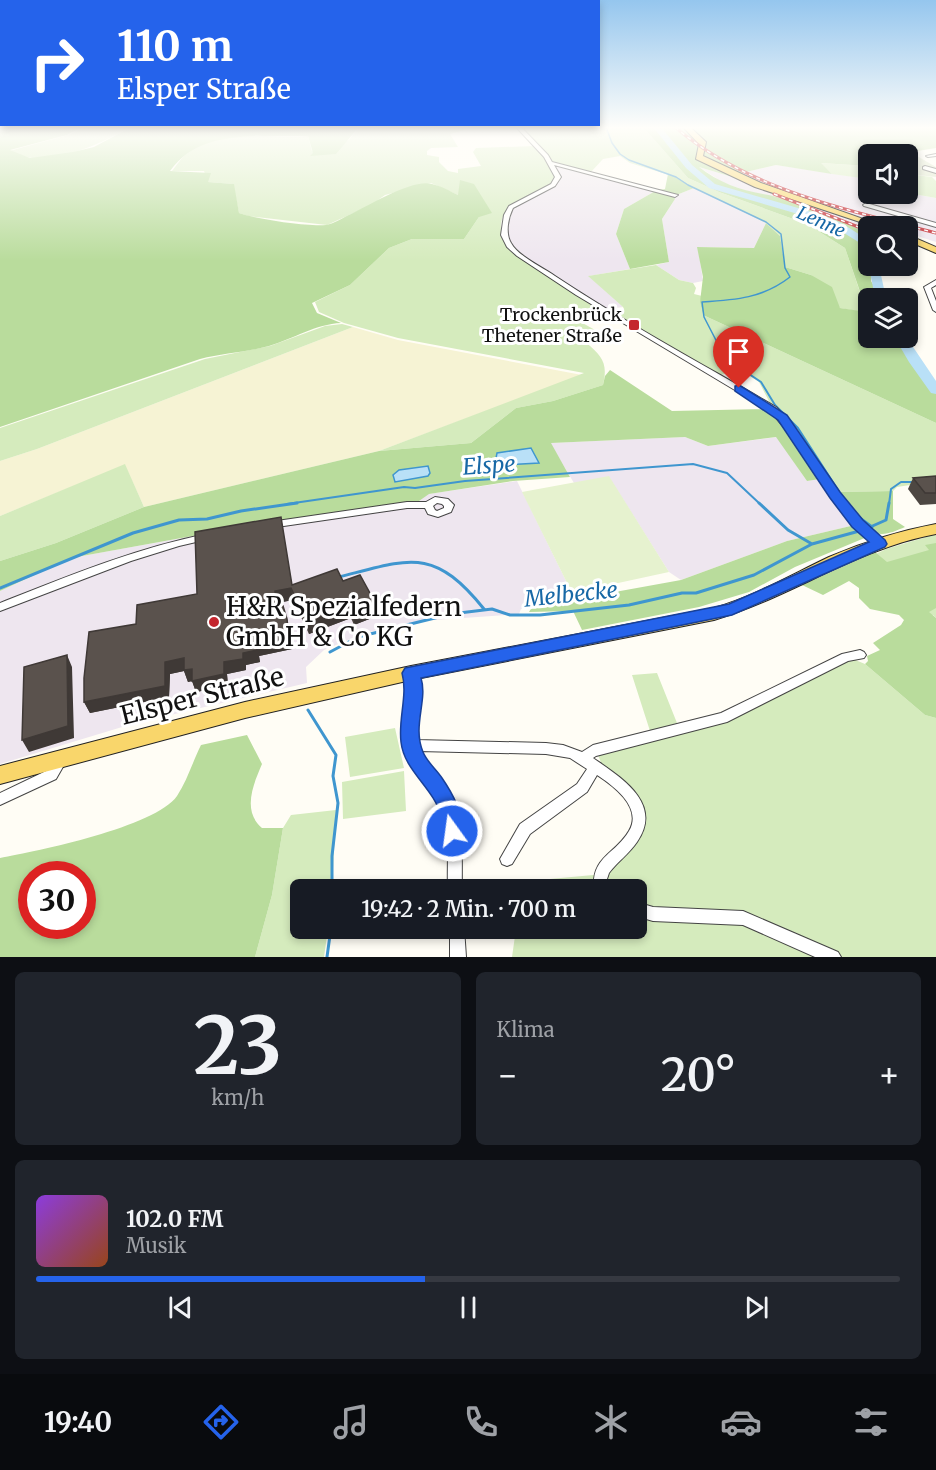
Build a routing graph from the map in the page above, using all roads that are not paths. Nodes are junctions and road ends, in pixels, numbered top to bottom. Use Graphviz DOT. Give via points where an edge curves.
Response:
graph roads {
  1 [pos="556,172"];
  2 [pos="585,172"];
  3 [pos="727,172"];
  4 [pos="675,195"];
  5 [pos="866,205"];
  6 [pos="858,219"];
  7 [pos="936,225"];
  8 [pos="918,242"];
  9 [pos="936,250"];
  10 [pos="936,282"];
  11 [pos="936,310"];
  12 [pos="428,505"];
  13 [pos="257,528"];
  14 [pos="936,529"];
  15 [pos="213,536"];
  16 [pos="875,540"];
  17 [pos="0,607"];
  18 [pos="860,655"];
  19 [pos="411,673"];
  20 [pos="411,745"];
  21 [pos="62,758"];
  22 [pos="582,758"];
  23 [pos="595,766"];
  24 [pos="0,775"];
  25 [pos="0,799"];
  26 [pos="507,859"];
  27 [pos="454,879"];
  28 [pos="600,879"];
  29 [pos="647,912"];
  30 [pos="457,939"];
  31 [pos="458,957"];
  32 [pos="833,957"];
  1 -- 16 [label="street" via="556,182 509,210 504,235 509,246 578,294 773,409 791,427 835,495"];
  2 -- 4 [label="street"];
  3 -- 6 [label="main road"];
  5 -- 7 [label="street"];
  8 -- 9 [label="main road"];
  10 -- 11 [label="street" via="927,286"];
  12 -- 13 [label="street"];
  14 -- 16 [label="main road, Elsper Straße"];
  15 -- 17 [label="street" via="169,543 131,555"];
  16 -- 19 [label="main road, Elsper Straße" via="732,609"];
  18 -- 22 [label="street" via="846,657 723,718 593,751"];
  19 -- 20 [label="street"];
  19 -- 21 [label="main road, Elsper Straße" via="200,720"];
  20 -- 22 [label="street" via="552,750"];
  20 -- 27 [label="street" via="451,815"];
  21 -- 24 [label="main road, Elsper Straße"];
  21 -- 25 [label="street" via="51,776"];
  22 -- 23 [label="street"];
  23 -- 26 [label="street" via="582,788 525,829"];
  23 -- 28 [label="street" via="627,791 638,812 632,840 607,862"];
  29 -- 32 [label="street" via="743,918"];
  30 -- 31 [label="street"];
}
